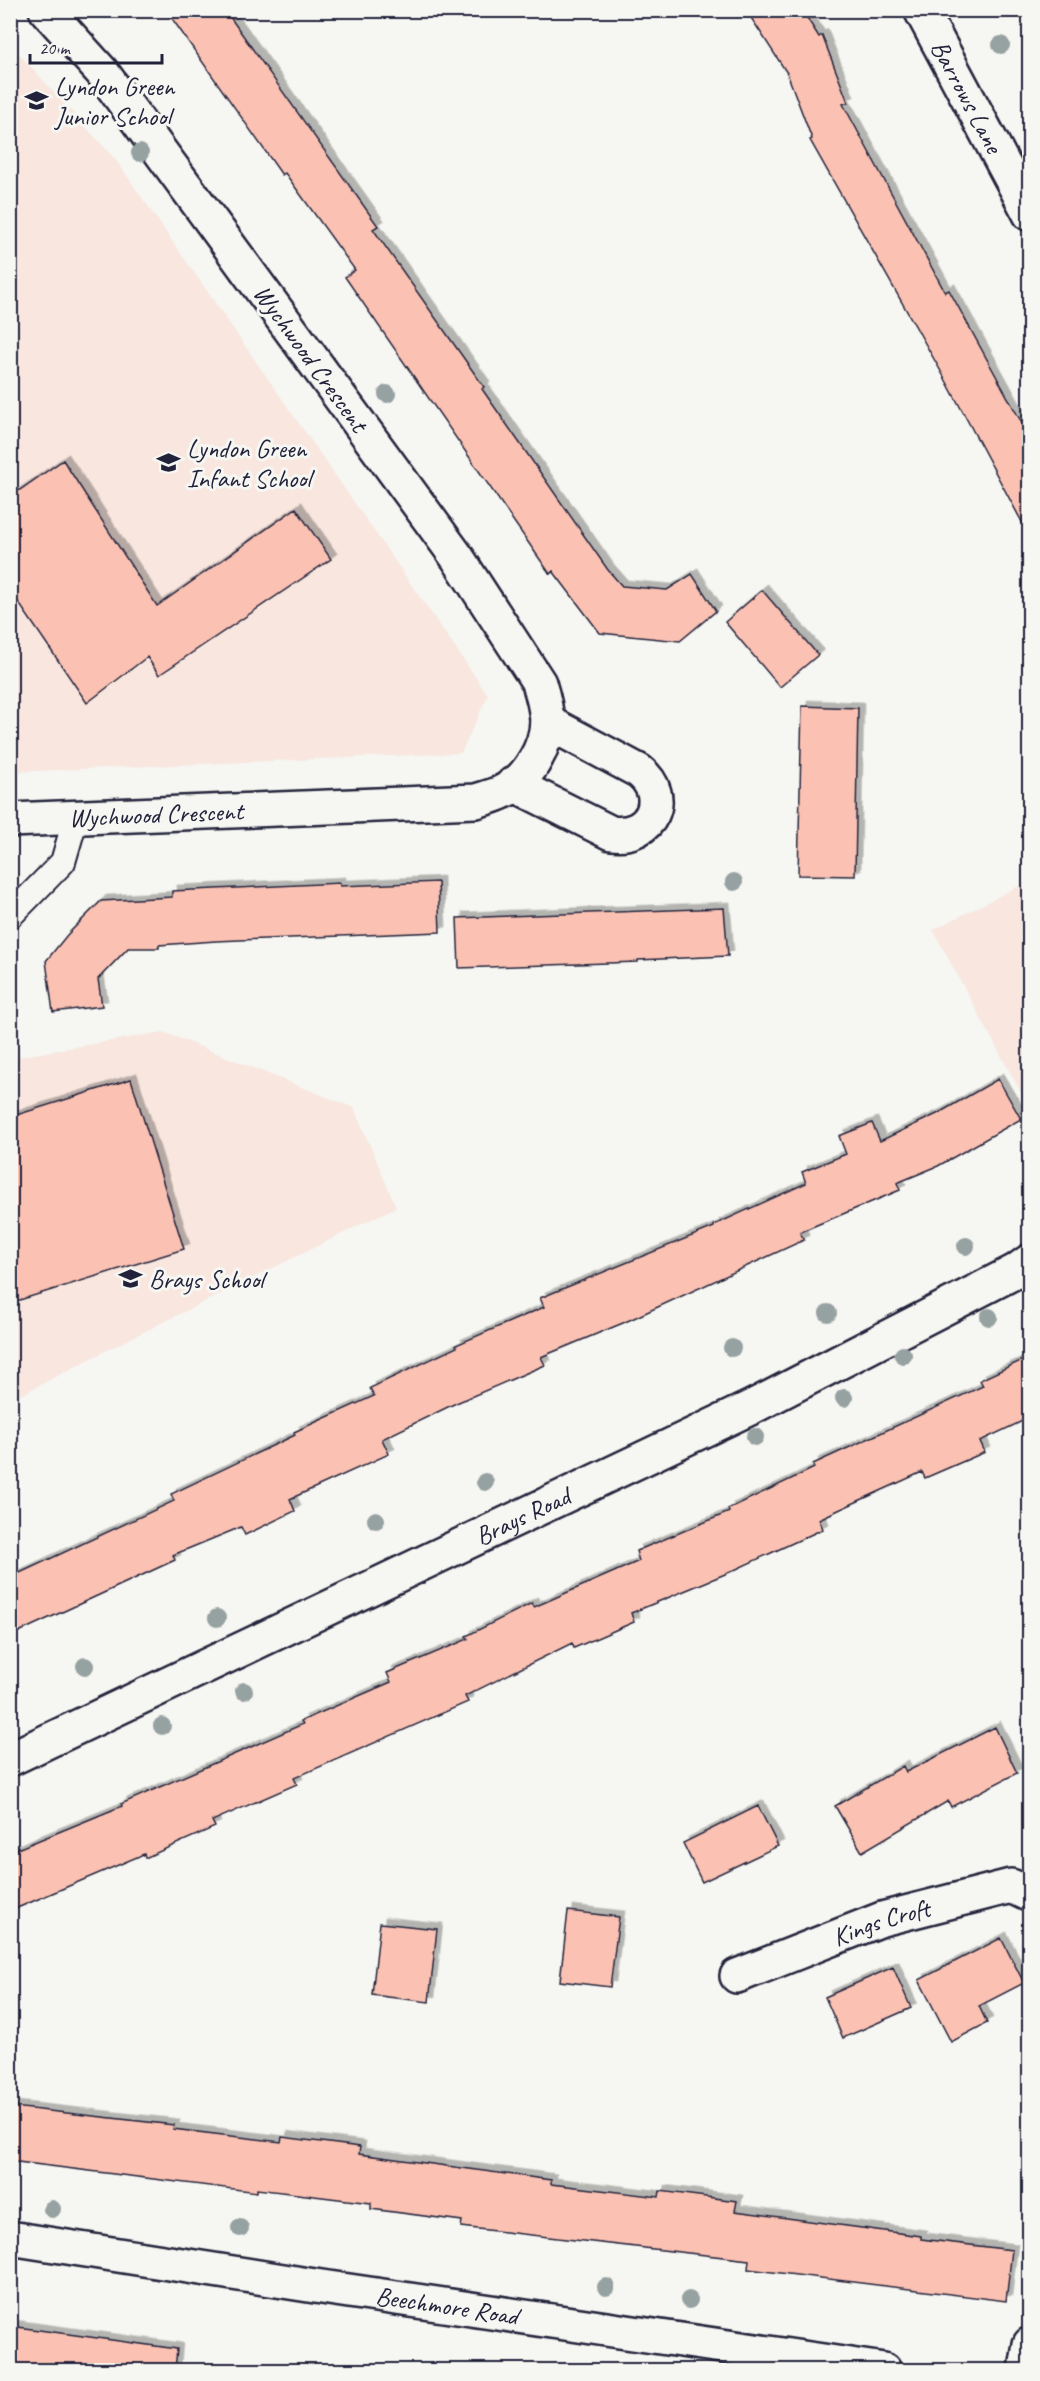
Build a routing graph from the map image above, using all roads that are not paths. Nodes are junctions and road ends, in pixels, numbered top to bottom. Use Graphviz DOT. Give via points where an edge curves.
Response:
graph roads {
  1 [pos="46,10"];
  2 [pos="921,10"];
  3 [pos="1029,214"];
  4 [pos="547,722"];
  5 [pos="513,784"];
  6 [pos="76,817"];
  7 [pos="10,820"];
  8 [pos="10,916"];
  9 [pos="1029,1261"];
  10 [pos="10,1759"];
  11 [pos="1029,1895"];
  12 [pos="737,1976"];
  13 [pos="10,2238"];
  14 [pos="1029,2344"];
  15 [pos="884,2370"];
  16 [pos="1026,2370"];
  1 -- 4 [label="street, Wychwood Crescent" via="102,72 457,557 538,683"];
  2 -- 3 [label="street, Barrows Lane"];
  4 -- 5 [label="street, Wychwood Crescent" via="536,757"];
  4 -- 5 [label="street" via="647,777 655,798 651,817 628,834 611,832"];
  5 -- 6 [label="street, Wychwood Crescent" via="504,792 476,801"];
  6 -- 7 [label="street, Wychwood Crescent"];
  6 -- 8 [label="lane" via="63,862"];
  9 -- 10 [label="street, Brays Road" via="752,1407"];
  11 -- 12 [label="street, Kings Croft" via="1011,1886 882,1919"];
  13 -- 15 [label="street, Beechmore Road"];
  14 -- 16 [label="street"];
}
